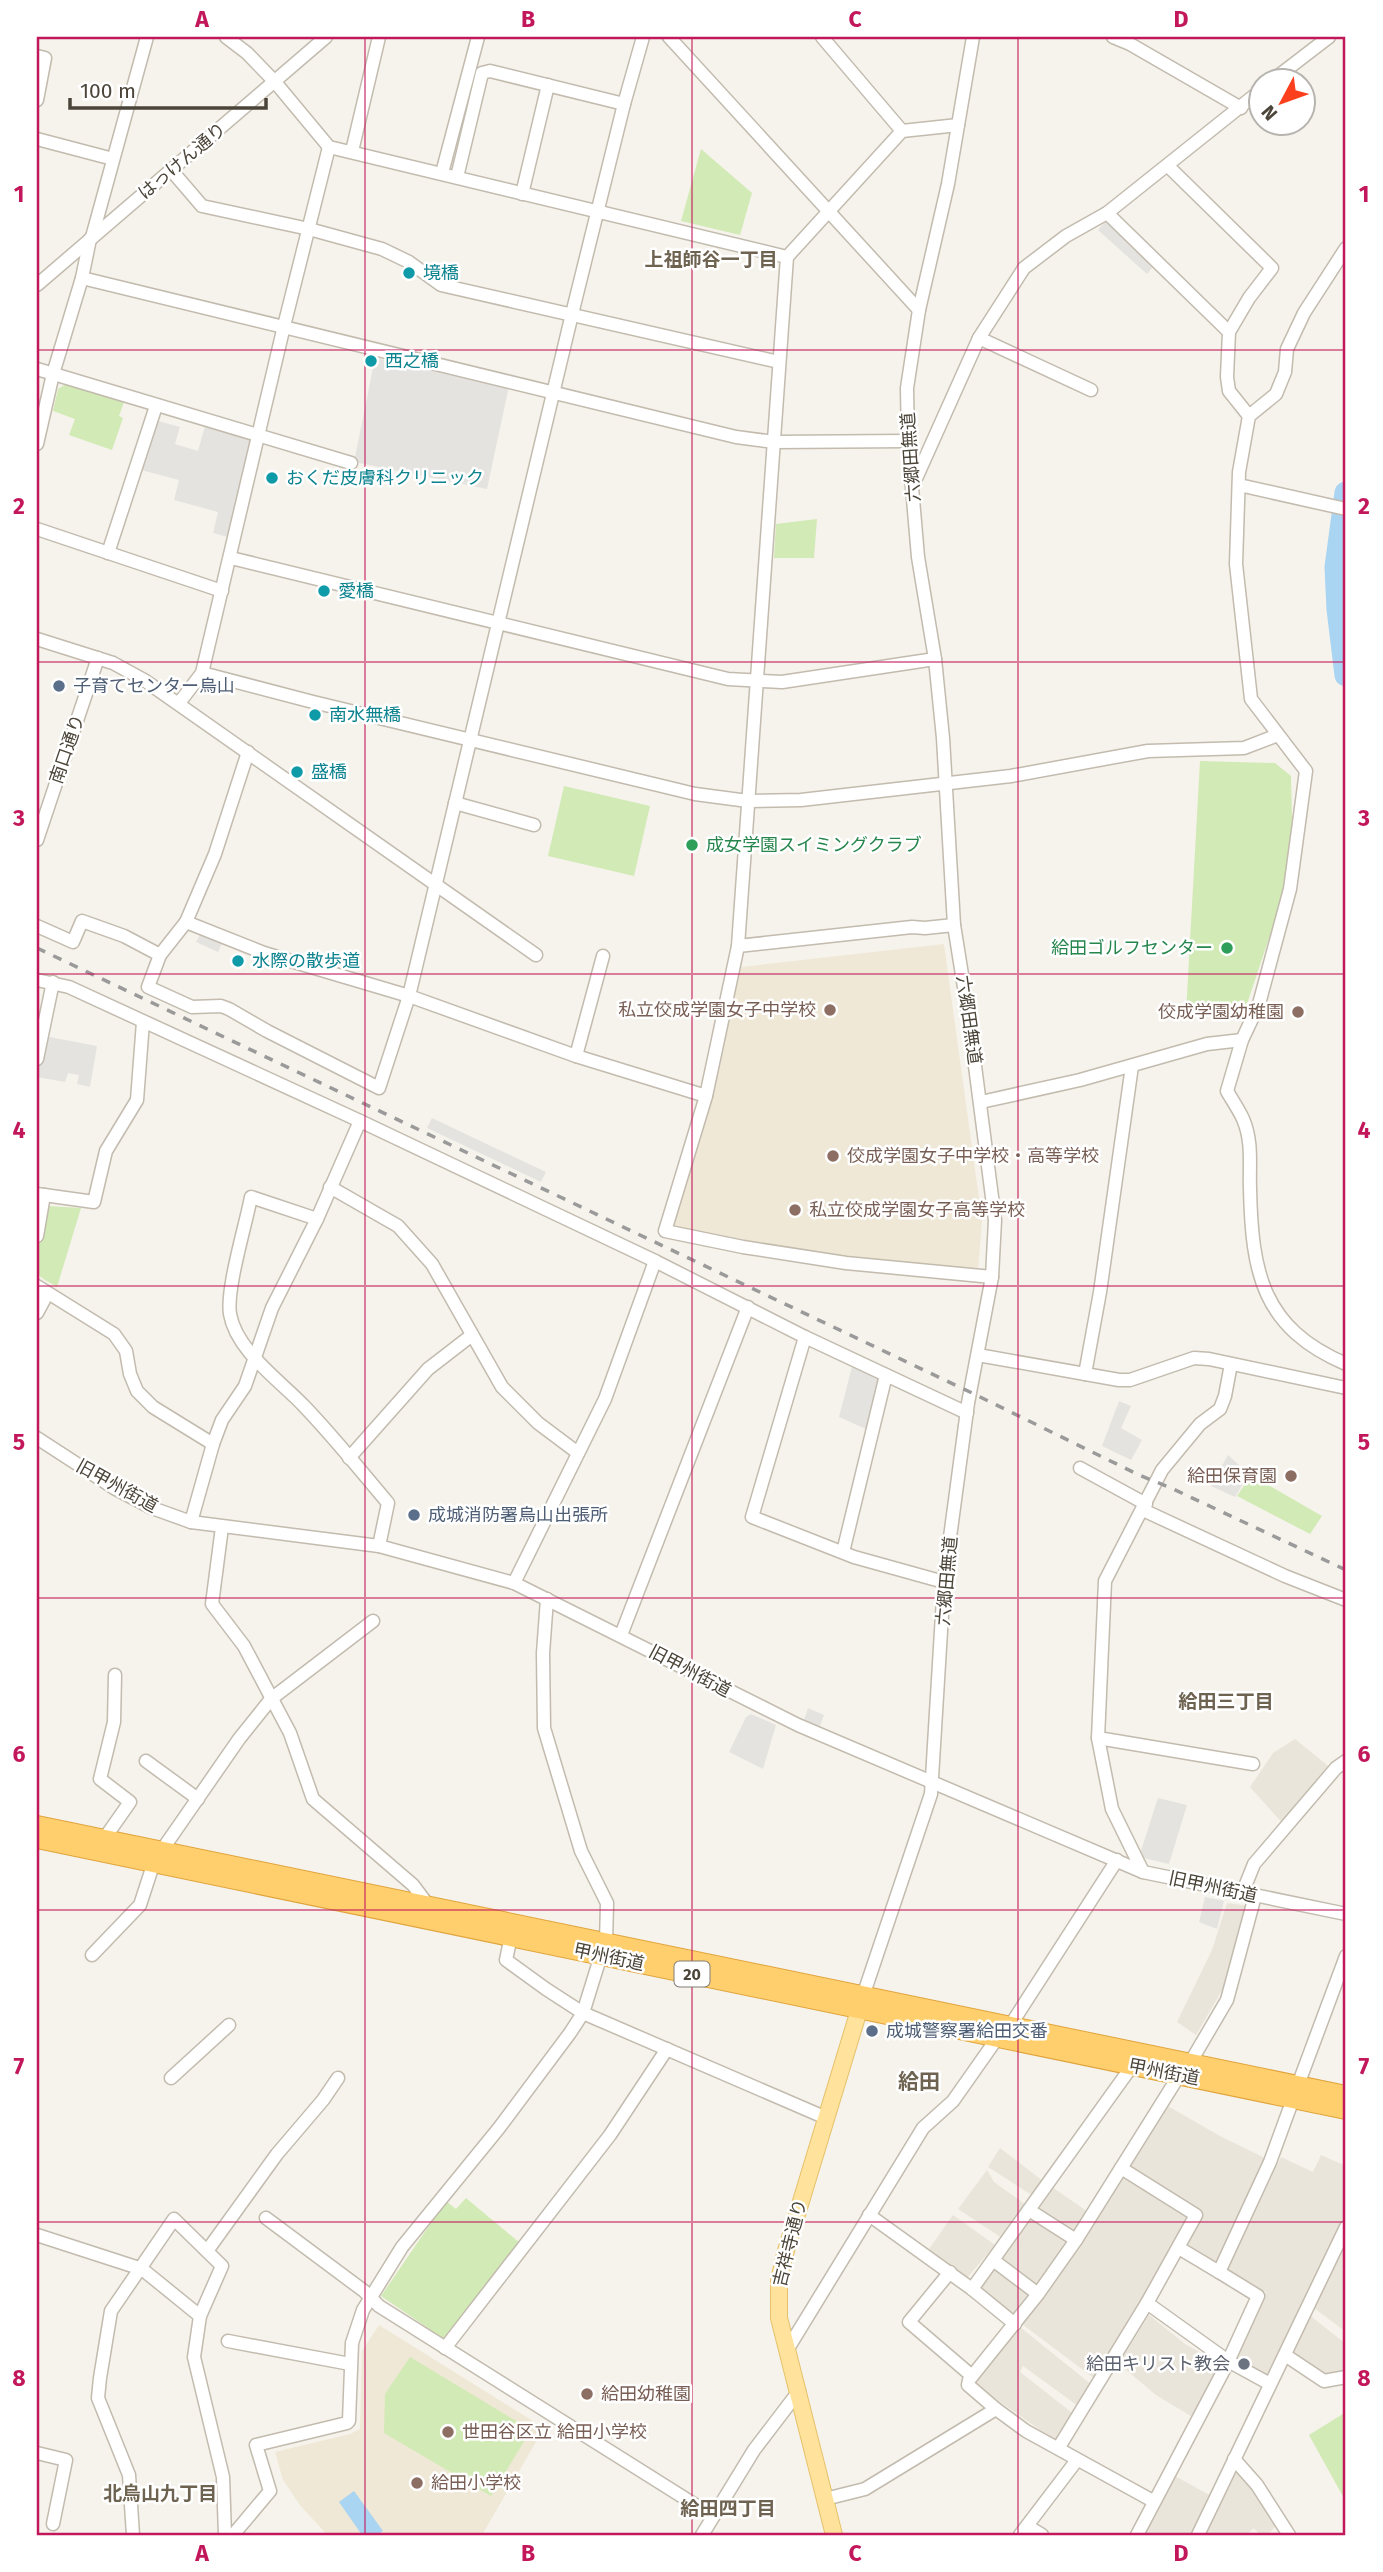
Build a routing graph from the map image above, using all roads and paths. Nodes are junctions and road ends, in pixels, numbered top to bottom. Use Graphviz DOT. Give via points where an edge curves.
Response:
graph roads {
  1 [pos="147,37"];
  2 [pos="226,37"];
  3 [pos="326,37"];
  4 [pos="379,37"];
  5 [pos="478,37"];
  6 [pos="643,37"];
  7 [pos="669,37"];
  8 [pos="822,37"];
  9 [pos="973,37"];
  10 [pos="1113,37"];
  11 [pos="1329,37"];
  12 [pos="37,56"];
  13 [pos="1291,66"];
  14 [pos="275,82"];
  15 [pos="548,85"];
  16 [pos="37,100"];
  17 [pos="1246,103"];
  18 [pos="624,104"];
  19 [pos="1241,107"];
  20 [pos="958,125"];
  21 [pos="902,131"];
  22 [pos="37,139"];
  23 [pos="330,147"];
  24 [pos="352,151"];
  25 [pos="113,159"];
  26 [pos="1168,166"];
  27 [pos="172,171"];
  28 [pos="442,173"];
  29 [pos="457,177"];
  30 [pos="523,194"];
  31 [pos="599,211"];
  32 [pos="829,211"];
  33 [pos="1107,213"];
  34 [pos="309,229"];
  35 [pos="91,238"];
  36 [pos="1346,248"];
  37 [pos="787,257"];
  38 [pos="82,278"];
  39 [pos="39,280"];
  40 [pos="919,310"];
  41 [pos="572,314"];
  42 [pos="284,326"];
  43 [pos="1229,332"];
  44 [pos="979,338"];
  45 [pos="779,362"];
  46 [pos="37,369"];
  47 [pos="53,374"];
  48 [pos="1091,390"];
  49 [pos="555,392"];
  50 [pos="156,406"];
  51 [pos="1249,416"];
  52 [pos="260,438"];
  53 [pos="908,441"];
  54 [pos="774,442"];
  55 [pos="37,444"];
  56 [pos="351,463"];
  57 [pos="913,485"];
  58 [pos="1239,485"];
  59 [pos="1341,508"];
  60 [pos="37,529"];
  61 [pos="108,553"];
  62 [pos="231,558"];
  63 [pos="222,591"];
  64 [pos="497,622"];
  65 [pos="37,639"];
  66 [pos="98,658"];
  67 [pos="935,659"];
  68 [pos="202,673"];
  69 [pos="758,681"];
  70 [pos="179,703"];
  71 [pos="1278,735"];
  72 [pos="470,740"];
  73 [pos="248,752"];
  74 [pos="946,782"];
  75 [pos="748,801"];
  76 [pos="455,803"];
  77 [pos="534,825"];
  78 [pos="37,841"];
  79 [pos="435,883"];
  80 [pos="186,922"];
  81 [pos="954,925"];
  82 [pos="37,926"];
  83 [pos="737,946"];
  84 [pos="160,955"];
  85 [pos="536,955"];
  86 [pos="603,956"];
  87 [pos="37,980"];
  88 [pos="53,982"];
  89 [pos="409,996"];
  90 [pos="143,1022"];
  91 [pos="1242,1040"];
  92 [pos="576,1055"];
  93 [pos="37,1059"];
  94 [pos="1132,1066"];
  95 [pos="706,1096"];
  96 [pos="981,1102"];
  97 [pos="360,1121"];
  98 [pos="330,1187"];
  99 [pos="40,1194"];
  100 [pos="317,1219"];
  101 [pos="37,1236"];
  102 [pos="654,1261"];
  103 [pos="992,1277"];
  104 [pos="39,1288"];
  105 [pos="748,1307"];
  106 [pos="37,1313"];
  107 [pos="472,1335"];
  108 [pos="806,1337"];
  109 [pos="978,1355"];
  110 [pos="255,1360"];
  111 [pos="1231,1364"];
  112 [pos="1346,1364"];
  113 [pos="1085,1374"];
  114 [pos="886,1375"];
  115 [pos="1346,1388"];
  116 [pos="967,1413"];
  117 [pos="37,1438"];
  118 [pos="213,1444"];
  119 [pos="578,1453"];
  120 [pos="349,1458"];
  121 [pos="1080,1468"];
  122 [pos="1145,1507"];
  123 [pos="191,1522"];
  124 [pos="222,1527"];
  125 [pos="379,1546"];
  126 [pos="843,1552"];
  127 [pos="944,1582"];
  128 [pos="514,1583"];
  129 [pos="547,1599"];
  130 [pos="1346,1600"];
  131 [pos="373,1620"];
  132 [pos="621,1635"];
  133 [pos="115,1675"];
  134 [pos="271,1699"];
  135 [pos="1098,1738"];
  136 [pos="146,1761"];
  137 [pos="1346,1761"];
  138 [pos="1253,1765"];
  139 [pos="931,1780"];
  140 [pos="198,1799"];
  141 [pos="37,1825"];
  142 [pos="37,1839"];
  143 [pos="104,1839"];
  144 [pos="158,1856"];
  145 [pos="1117,1860"];
  146 [pos="1143,1871"];
  147 [pos="1248,1895"];
  148 [pos="428,1905"];
  149 [pos="1346,1914"];
  150 [pos="511,1936"];
  151 [pos="604,1949"];
  152 [pos="92,1955"];
  153 [pos="1346,1956"];
  154 [pos="861,2002"];
  155 [pos="583,2013"];
  156 [pos="229,2025"];
  157 [pos="1004,2032"];
  158 [pos="667,2049"];
  159 [pos="1132,2066"];
  160 [pos="1185,2069"];
  161 [pos="171,2078"];
  162 [pos="338,2078"];
  163 [pos="1295,2092"];
  164 [pos="1346,2095"];
  165 [pos="1346,2110"];
  166 [pos="824,2117"];
  167 [pos="1121,2168"];
  168 [pos="1029,2210"];
  169 [pos="869,2215"];
  170 [pos="266,2218"];
  171 [pos="1346,2227"];
  172 [pos="37,2235"];
  173 [pos="1076,2240"];
  174 [pos="1179,2248"];
  175 [pos="207,2251"];
  176 [pos="993,2260"];
  177 [pos="142,2269"];
  178 [pos="1219,2272"];
  179 [pos="950,2273"];
  180 [pos="972,2289"];
  181 [pos="1038,2294"];
  182 [pos="370,2298"];
  183 [pos="1147,2303"];
  184 [pos="200,2316"];
  185 [pos="1014,2324"];
  186 [pos="228,2341"];
  187 [pos="445,2348"];
  188 [pos="787,2350"];
  189 [pos="1285,2355"];
  190 [pos="1227,2361"];
  191 [pos="350,2364"];
  192 [pos="972,2376"];
  193 [pos="1346,2377"];
  194 [pos="1270,2384"];
  195 [pos="799,2391"];
  196 [pos="996,2409"];
  197 [pos="1059,2447"];
  198 [pos="37,2453"];
  199 [pos="1234,2459"];
  200 [pos="1077,2460"];
  201 [pos="825,2499"];
  202 [pos="1153,2501"];
  203 [pos="713,2516"];
  204 [pos="53,2524"];
  205 [pos="1023,2530"];
  206 [pos="706,2533"];
  207 [pos="133,2535"];
  208 [pos="225,2535"];
  209 [pos="233,2535"];
  210 [pos="834,2535"];
  211 [pos="1042,2535"];
  212 [pos="1137,2535"];
  213 [pos="1198,2535"];
  214 [pos="1289,2535"];
  1 -- 25 [label="street"];
  2 -- 14 [label="street"];
  3 -- 14 [label="street, はっけん通り"];
  4 -- 24 [label="street"];
  5 -- 28 [label="street"];
  6 -- 18 [label="street"];
  7 -- 32 [label="street"];
  8 -- 21 [label="street"];
  9 -- 20 [label="street, 六郷田無道"];
  10 -- 19 [label="street"];
  11 -- 13 [label="street"];
  12 -- 16 [label="street" via="46,58"];
  14 -- 23 [label="street"];
  14 -- 27 [label="street, はっけん通り"];
  15 -- 18 [label="street"];
  15 -- 29 [label="street" via="482,73"];
  15 -- 30 [label="street"];
  17 -- 19 [label="street"];
  18 -- 31 [label="street"];
  19 -- 26 [label="street"];
  20 -- 21 [label="street"];
  20 -- 40 [label="street, 六郷田無道"];
  21 -- 32 [label="street"];
  22 -- 25 [label="street"];
  23 -- 24 [label="street"];
  23 -- 34 [label="street"];
  24 -- 28 [label="street"];
  25 -- 35 [label="street"];
  26 -- 33 [label="street"];
  26 -- 43 [label="street" via="1272,268"];
  27 -- 34 [label="street" via="202,206"];
  27 -- 35 [label="street, はっけん通り"];
  28 -- 29 [label="street"];
  29 -- 30 [label="street"];
  30 -- 31 [label="street"];
  31 -- 37 [label="street"];
  31 -- 41 [label="street"];
  32 -- 37 [label="street"];
  32 -- 40 [label="street"];
  33 -- 43 [label="street"];
  33 -- 44 [label="street" via="1024,268"];
  34 -- 41 [label="street" via="382,249 440,285"];
  34 -- 42 [label="street"];
  35 -- 38 [label="street"];
  35 -- 39 [label="street, はっけん通り"];
  36 -- 51 [label="street" via="1304,313 1287,349 1285,372 1276,394"];
  37 -- 45 [label="street"];
  38 -- 42 [label="street"];
  38 -- 47 [label="street"];
  40 -- 53 [label="street, 六郷田無道" via="907,388"];
  41 -- 45 [label="street"];
  41 -- 49 [label="street"];
  42 -- 49 [label="street"];
  42 -- 52 [label="street"];
  43 -- 51 [label="street" via="1229,391"];
  44 -- 48 [label="street"];
  44 -- 57 [label="street"];
  45 -- 54 [label="street"];
  46 -- 47 [label="street"];
  47 -- 50 [label="street"];
  47 -- 55 [label="street"];
  49 -- 54 [label="street" via="736,437"];
  49 -- 64 [label="street"];
  50 -- 52 [label="street"];
  50 -- 61 [label="street"];
  51 -- 58 [label="street"];
  52 -- 56 [label="street"];
  52 -- 62 [label="street"];
  53 -- 54 [label="street"];
  53 -- 57 [label="street, 六郷田無道"];
  54 -- 69 [label="street"];
  57 -- 67 [label="street, 六郷田無道" via="918,557"];
  58 -- 59 [label="street"];
  58 -- 71 [label="street" via="1236,564 1251,699"];
  60 -- 61 [label="street"];
  61 -- 63 [label="street"];
  62 -- 63 [label="street"];
  62 -- 64 [label="street"];
  63 -- 68 [label="street"];
  64 -- 69 [label="street" via="728,679"];
  64 -- 72 [label="street"];
  65 -- 66 [label="street"];
  66 -- 70 [label="street" via="129,671"];
  66 -- 78 [label="street, 南口通り"];
  67 -- 69 [label="street" via="793,681"];
  67 -- 74 [label="street, 六郷田無道"];
  68 -- 70 [label="street"];
  68 -- 72 [label="street"];
  69 -- 75 [label="street"];
  70 -- 73 [label="street"];
  71 -- 74 [label="street" via="1244,748 1148,751 1011,776"];
  71 -- 91 [label="street" via="1306,771 1290,889 1259,1004"];
  72 -- 75 [label="street" via="695,794"];
  72 -- 76 [label="street"];
  73 -- 79 [label="street"];
  73 -- 80 [label="street" via="215,854"];
  74 -- 75 [label="street" via="801,800"];
  74 -- 81 [label="street, 六郷田無道"];
  75 -- 83 [label="street"];
  76 -- 77 [label="street"];
  76 -- 79 [label="street"];
  79 -- 85 [label="street"];
  79 -- 89 [label="street"];
  80 -- 84 [label="street"];
  80 -- 89 [label="street" via="264,953"];
  81 -- 83 [label="street"];
  81 -- 96 [label="street, 六郷田無道"];
  82 -- 84 [label="street" via="73,942 82,921"];
  83 -- 95 [label="street"];
  84 -- 89 [label="street" via="148,987 192,1007 229,1009 379,1088"];
  86 -- 92 [label="street"];
  87 -- 88 [label="street"];
  88 -- 90 [label="street"];
  88 -- 93 [label="street"];
  89 -- 92 [label="street"];
  90 -- 97 [label="street"];
  90 -- 99 [label="street" via="137,1100 106,1151 94,1202"];
  91 -- 94 [label="street" via="1207,1044"];
  91 -- 112 [label="street" via="1227,1091 1244,1120 1251,1149 1257,1268 1275,1312 1314,1349"];
  92 -- 95 [label="street"];
  94 -- 96 [label="street"];
  94 -- 113 [label="street"];
  95 -- 103 [label="street" via="665,1231 846,1263"];
  96 -- 103 [label="street, 六郷田無道" via="996,1220"];
  97 -- 98 [label="street"];
  97 -- 102 [label="street"];
  98 -- 100 [label="street"];
  98 -- 107 [label="street" via="398,1226 432,1264"];
  99 -- 101 [label="street"];
  100 -- 110 [label="street" via="272,1308"];
  100 -- 110 [label="street" via="251,1197 230,1313"];
  102 -- 105 [label="street"];
  102 -- 119 [label="street" via="616,1371"];
  103 -- 109 [label="street, 六郷田無道"];
  104 -- 106 [label="street" via="44,1300"];
  104 -- 118 [label="street" via="114,1334 126,1351 137,1391 153,1408"];
  105 -- 108 [label="street"];
  105 -- 132 [label="street"];
  107 -- 119 [label="street" via="502,1387 538,1423"];
  107 -- 120 [label="street" via="428,1369"];
  108 -- 114 [label="street"];
  108 -- 126 [label="street" via="752,1517"];
  109 -- 113 [label="street"];
  109 -- 116 [label="street, 六郷田無道"];
  110 -- 118 [label="street"];
  110 -- 120 [label="street"];
  111 -- 113 [label="street" via="1194,1358 1130,1380"];
  111 -- 115 [label="street"];
  111 -- 122 [label="street" via="1220,1409 1200,1424 1163,1470"];
  114 -- 116 [label="street"];
  114 -- 126 [label="street"];
  116 -- 127 [label="street, 六郷田無道"];
  117 -- 123 [label="street, 旧甲州街道" via="114,1488"];
  118 -- 123 [label="street"];
  119 -- 128 [label="street"];
  120 -- 125 [label="street" via="388,1503"];
  121 -- 122 [label="street"];
  122 -- 130 [label="street" via="1285,1576"];
  122 -- 135 [label="street" via="1104,1581"];
  123 -- 124 [label="street, 旧甲州街道"];
  124 -- 125 [label="street, 旧甲州街道"];
  124 -- 134 [label="street" via="212,1604 244,1646"];
  125 -- 128 [label="street, 旧甲州街道"];
  126 -- 127 [label="street"];
  127 -- 139 [label="street, 六郷田無道"];
  128 -- 129 [label="street, 旧甲州街道"];
  129 -- 132 [label="street, 旧甲州街道"];
  129 -- 151 [label="street" via="544,1728 581,1851 607,1903"];
  131 -- 134 [label="street"];
  132 -- 139 [label="street, 旧甲州街道" via="799,1725"];
  133 -- 143 [label="street" via="114,1722 100,1779 130,1801"];
  134 -- 140 [label="street"];
  134 -- 148 [label="street" via="290,1733 313,1798 413,1885"];
  135 -- 138 [label="street"];
  135 -- 146 [label="street" via="1112,1809"];
  136 -- 140 [label="street"];
  137 -- 147 [label="street" via="1254,1864"];
  139 -- 145 [label="street, 旧甲州街道"];
  139 -- 154 [label="street, 六郷田無道" via="931,1794"];
  140 -- 144 [label="street"];
  141 -- 143 [label="highway, 甲州街道 / 20"];
  142 -- 144 [label="highway, 甲州街道 / 20"];
  143 -- 144 [label="highway, 甲州街道 / 20"];
  144 -- 148 [label="highway, 甲州街道 / 20"];
  144 -- 150 [label="highway, 甲州街道 / 20"];
  144 -- 152 [label="street" via="140,1905"];
  145 -- 146 [label="street, 旧甲州街道"];
  145 -- 157 [label="street"];
  146 -- 147 [label="street, 旧甲州街道"];
  147 -- 149 [label="street, 旧甲州街道"];
  147 -- 160 [label="street" via="1227,2000"];
  148 -- 151 [label="highway, 甲州街道 / 20"];
  150 -- 151 [label="highway, 甲州街道 / 20"];
  150 -- 155 [label="street" via="506,1960"];
  151 -- 154 [label="highway, 甲州街道 / 20"];
  151 -- 155 [label="street"];
  153 -- 163 [label="street"];
  154 -- 157 [label="highway, 甲州街道 / 20"];
  154 -- 166 [label="main road, 吉祥寺通り"];
  155 -- 158 [label="street"];
  155 -- 182 [label="street" via="499,2128 402,2247"];
  156 -- 161 [label="street"];
  157 -- 159 [label="highway, 甲州街道 / 20"];
  157 -- 160 [label="highway, 甲州街道 / 20"];
  157 -- 169 [label="street" via="953,2101 923,2128"];
  158 -- 166 [label="street"];
  158 -- 187 [label="street" via="610,2135"];
  159 -- 160 [label="highway, 甲州街道 / 20"];
  159 -- 168 [label="street"];
  160 -- 163 [label="highway, 甲州街道 / 20"];
  160 -- 167 [label="street"];
  162 -- 175 [label="street"];
  163 -- 164 [label="highway, 甲州街道 / 20"];
  163 -- 165 [label="highway, 甲州街道 / 20"];
  163 -- 178 [label="street" via="1270,2162"];
  166 -- 188 [label="main road, 吉祥寺通り" via="780,2273 778,2306"];
  167 -- 173 [label="street"];
  167 -- 174 [label="street" via="1196,2215"];
  168 -- 173 [label="street"];
  168 -- 176 [label="street"];
  169 -- 179 [label="street"];
  169 -- 188 [label="street"];
  170 -- 182 [label="street"];
  171 -- 189 [label="street"];
  172 -- 177 [label="street"];
  173 -- 181 [label="street"];
  174 -- 178 [label="street"];
  174 -- 183 [label="street"];
  175 -- 177 [label="street" via="174,2219"];
  175 -- 184 [label="street" via="222,2266"];
  176 -- 180 [label="street"];
  176 -- 181 [label="street"];
  177 -- 184 [label="street"];
  177 -- 207 [label="street" via="111,2311 98,2398 129,2475"];
  178 -- 190 [label="street" via="1258,2296"];
  179 -- 180 [label="street"];
  179 -- 192 [label="street" via="909,2322"];
  180 -- 185 [label="street"];
  181 -- 185 [label="street"];
  182 -- 187 [label="street"];
  182 -- 191 [label="street" via="353,2336"];
  183 -- 190 [label="street"];
  183 -- 197 [label="street"];
  184 -- 208 [label="street" via="194,2357 223,2477"];
  185 -- 192 [label="street"];
  186 -- 191 [label="street"];
  187 -- 203 [label="street"];
  188 -- 195 [label="main road, 吉祥寺通り"];
  189 -- 193 [label="street" via="1324,2382"];
  189 -- 194 [label="street"];
  190 -- 194 [label="street"];
  190 -- 202 [label="street"];
  191 -- 209 [label="street" via="349,2421 256,2445 270,2491"];
  192 -- 196 [label="street" via="968,2385"];
  194 -- 199 [label="street"];
  195 -- 201 [label="main road, 吉祥寺通り"];
  195 -- 203 [label="street" via="754,2450"];
  196 -- 197 [label="street"];
  196 -- 201 [label="street" via="865,2489"];
  197 -- 200 [label="street"];
  198 -- 204 [label="street" via="66,2460"];
  199 -- 213 [label="street"];
  199 -- 214 [label="street"];
  200 -- 202 [label="street"];
  200 -- 205 [label="street"];
  201 -- 210 [label="main road, 吉祥寺通り"];
  202 -- 212 [label="street"];
  203 -- 206 [label="street"];
  205 -- 211 [label="street"];
}
